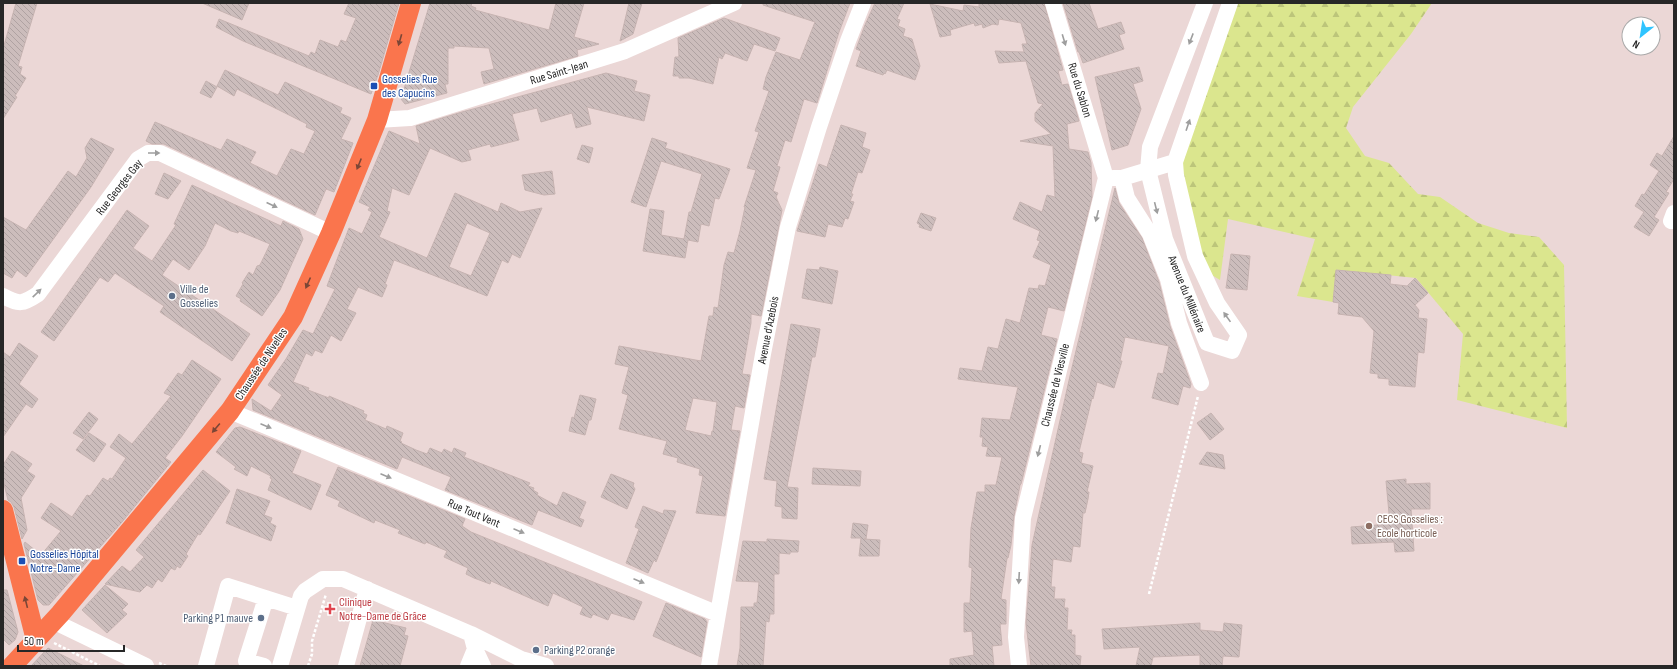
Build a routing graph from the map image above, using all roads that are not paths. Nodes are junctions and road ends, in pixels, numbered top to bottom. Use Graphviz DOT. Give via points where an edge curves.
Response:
graph roads {
  1 [pos="411,3"];
  2 [pos="734,3"];
  3 [pos="863,3"];
  4 [pos="1053,3"];
  5 [pos="1205,3"];
  6 [pos="1230,3"];
  7 [pos="377,120"];
  8 [pos="1175,162"];
  9 [pos="1148,170"];
  10 [pos="1106,178"];
  11 [pos="1122,178"];
  12 [pos="1674,213"];
  13 [pos="1674,222"];
  14 [pos="331,233"];
  15 [pos="3,296"];
  16 [pos="1201,383"];
  17 [pos="230,411"];
  18 [pos="3,510"];
  19 [pos="367,589"];
  20 [pos="266,598"];
  21 [pos="297,608"];
  22 [pos="718,614"];
  23 [pos="53,621"];
  24 [pos="36,640"];
  25 [pos="473,657"];
  26 [pos="520,662"];
  27 [pos="12,666"];
  28 [pos="146,666"];
  29 [pos="206,666"];
  30 [pos="264,666"];
  31 [pos="280,666"];
  32 [pos="346,666"];
  33 [pos="545,666"];
  34 [pos="710,666"];
  35 [pos="1019,666"];
  1 -- 7 [label="main road, Chaussée de Nivelles, one-way"];
  2 -- 7 [label="street, Rue Saint-Jean" via="625,51 410,118"];
  3 -- 22 [label="street, Avenue d'Azebois" via="819,127 788,227"];
  4 -- 10 [label="street, Rue du Sablon, one-way"];
  5 -- 9 [label="street, Avenue du Millénaire, one-way" via="1150,147"];
  8 -- 6 [label="street, Avenue du Millénaire, one-way"];
  7 -- 14 [label="main road, Chaussée de Nivelles, one-way"];
  8 -- 9 [label="street"];
  9 -- 8 [label="street, Avenue du Millénaire, one-way" via="1165,239 1207,343 1232,351 1239,335 1217,303 1195,256"];
  9 -- 11 [label="street"];
  10 -- 11 [label="street"];
  10 -- 35 [label="street, Chaussée de Viesville, one-way" via="1023,518 1016,637"];
  11 -- 16 [label="street" via="1127,198 1150,234 1168,279 1179,323"];
  12 -- 13 [label="street" via="1671,220"];
  15 -- 14 [label="street, Rue Georges Gay, one-way" via="14,303 28,301 38,294 138,159 148,152 160,153"];
  14 -- 17 [label="main road, Chaussée de Nivelles, one-way" via="293,317"];
  17 -- 22 [label="street, Rue Tout Vent, one-way"];
  17 -- 23 [label="main road, Chaussée de Nivelles, one-way"];
  24 -- 18 [label="main road, one-way"];
  19 -- 21 [label="street" via="343,578 323,579 305,591"];
  19 -- 25 [label="street"];
  19 -- 32 [label="street"];
  20 -- 21 [label="street"];
  20 -- 29 [label="street" via="228,586"];
  20 -- 30 [label="street" via="246,661"];
  21 -- 31 [label="street"];
  22 -- 34 [label="street, Avenue d'Azebois"];
  23 -- 24 [label="main road, Chaussée de Nivelles"];
  23 -- 28 [label="street"];
  24 -- 27 [label="main road, Chaussée de Nivelles"];
  25 -- 26 [label="street"];
  26 -- 33 [label="street"];
}
